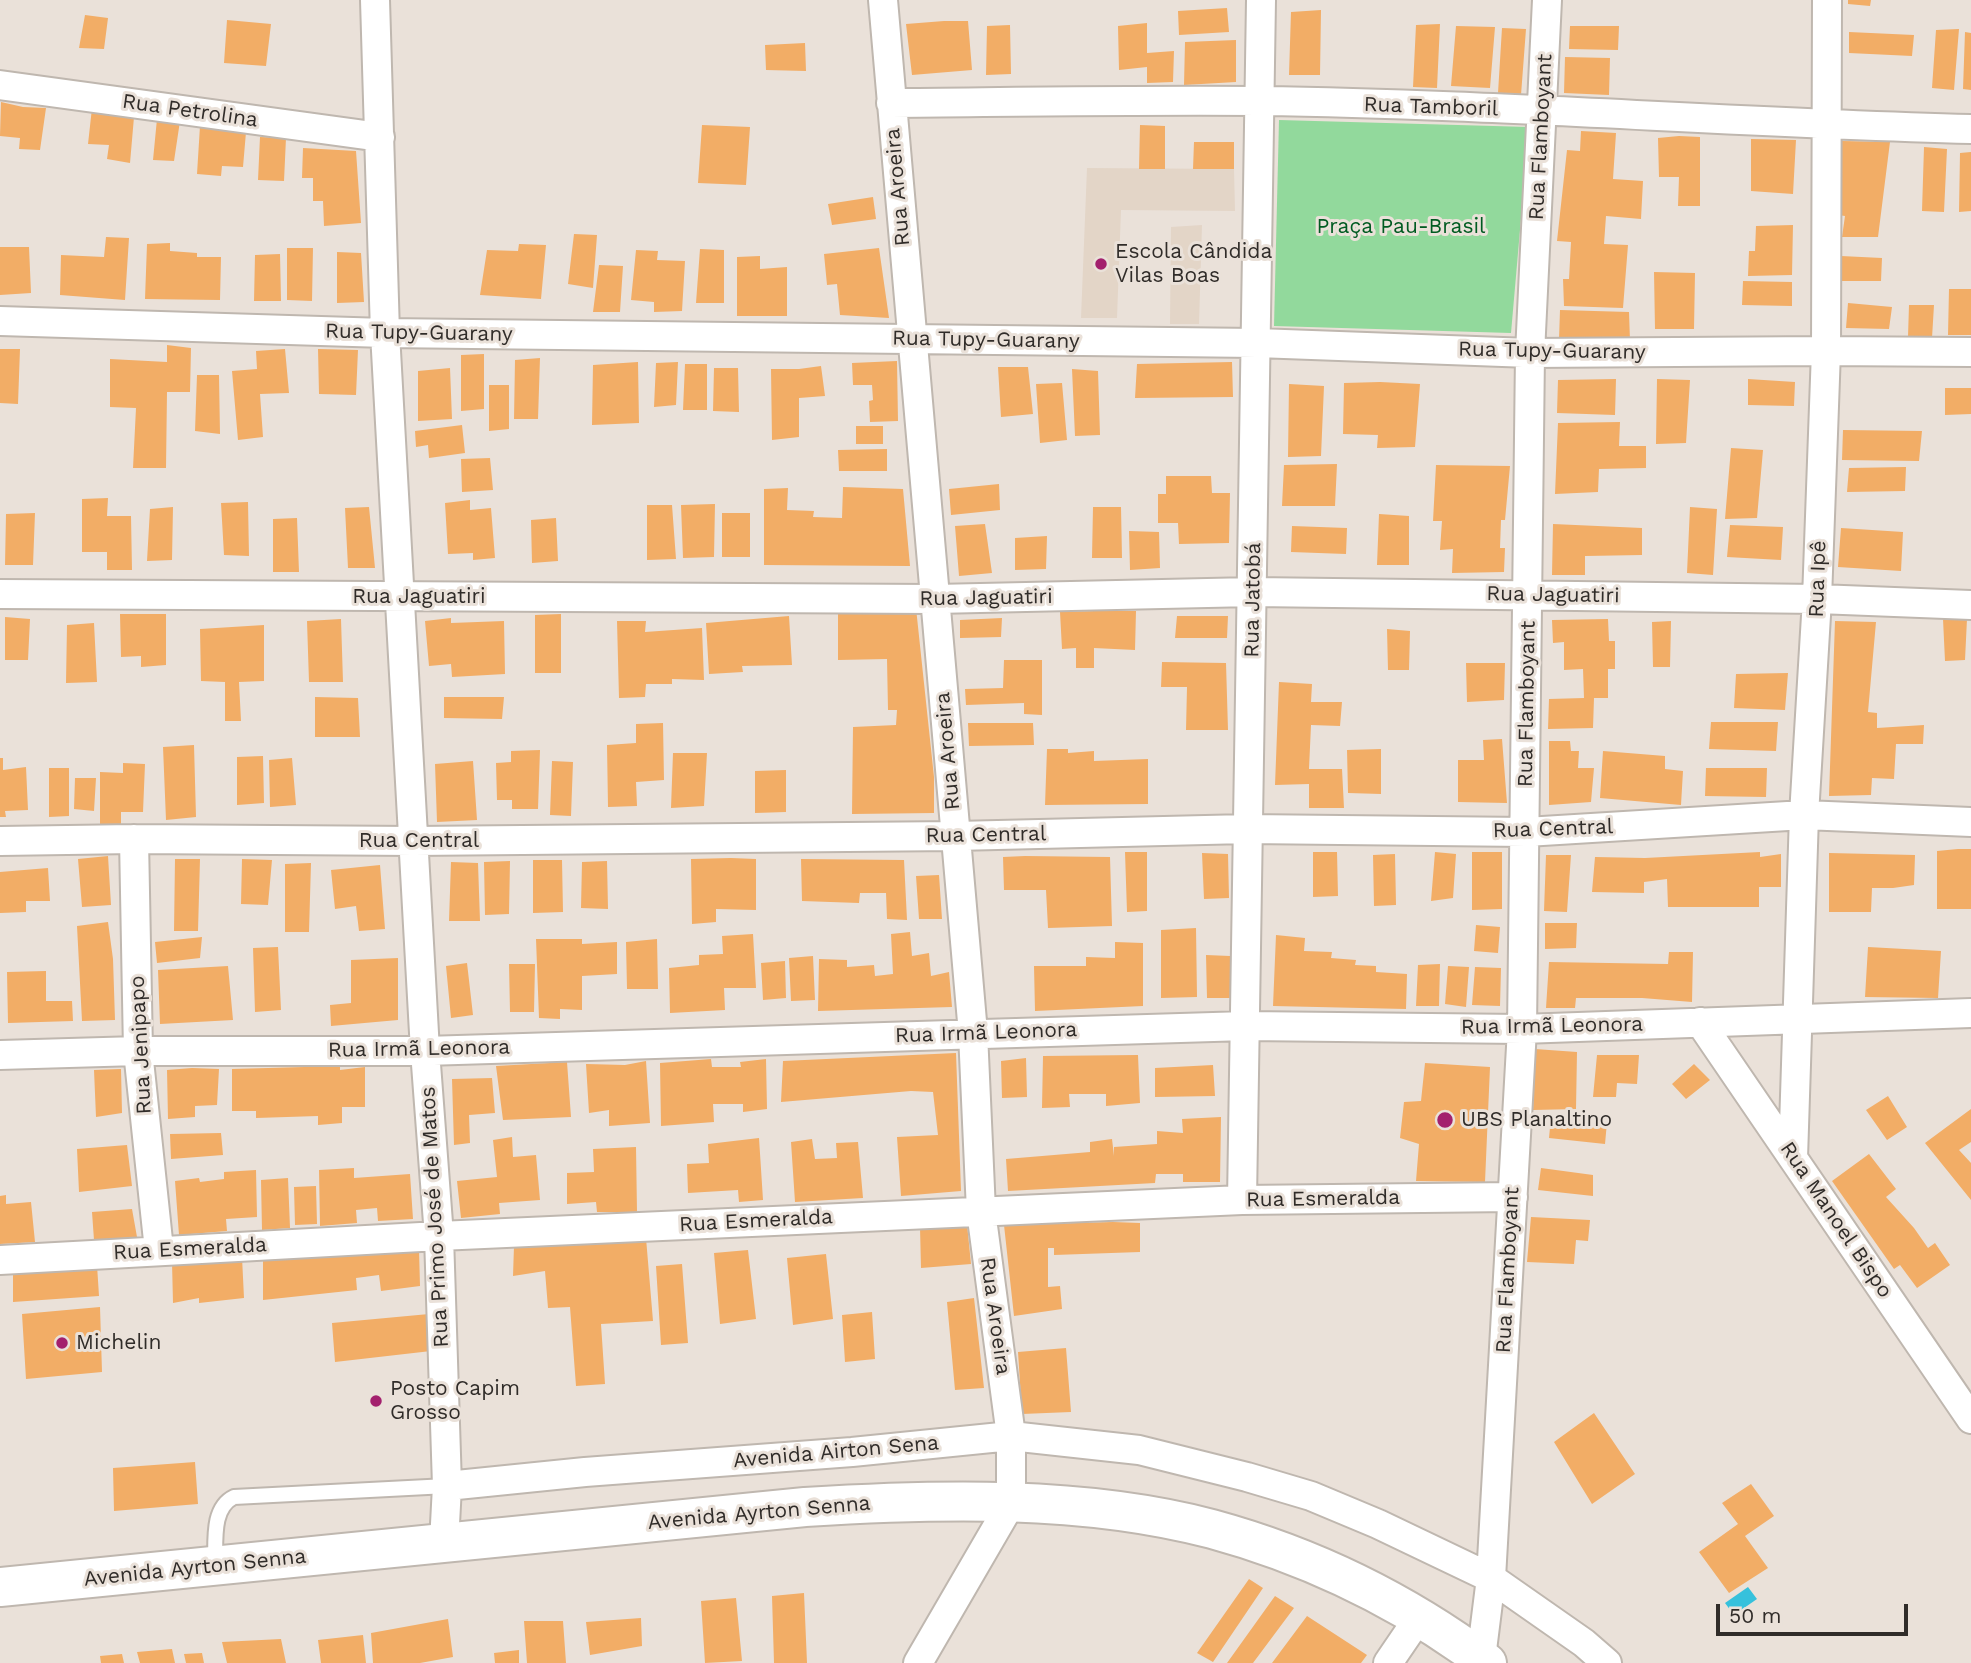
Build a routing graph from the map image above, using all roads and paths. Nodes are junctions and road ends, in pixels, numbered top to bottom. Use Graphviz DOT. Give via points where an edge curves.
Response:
graph roads {
  1 [pos="375,0"];
  2 [pos="883,0"];
  3 [pos="1261,0"];
  4 [pos="1548,0"];
  5 [pos="1827,0"];
  6 [pos="0,85"];
  7 [pos="1261,101"];
  8 [pos="891,103"];
  9 [pos="1543,111"];
  10 [pos="1827,125"];
  11 [pos="1971,129"];
  12 [pos="380,137"];
  13 [pos="0,321"];
  14 [pos="385,333"];
  15 [pos="911,339"];
  16 [pos="1256,343"];
  17 [pos="1826,351"];
  18 [pos="1971,352"];
  19 [pos="1531,353"];
  20 [pos="1253,592"];
  21 [pos="0,594"];
  22 [pos="1528,595"];
  23 [pos="401,598"];
  24 [pos="935,599"];
  25 [pos="1817,599"];
  26 [pos="1971,605"];
  27 [pos="1804,815"];
  28 [pos="1971,822"];
  29 [pos="1247,829"];
  30 [pos="1526,832"];
  31 [pos="956,836"];
  32 [pos="134,839"];
  33 [pos="0,841"];
  34 [pos="414,841"];
  35 [pos="1971,1013"];
  36 [pos="1796,1018"];
  37 [pos="1700,1022"];
  38 [pos="1246,1026"];
  39 [pos="1522,1029"];
  40 [pos="973,1033"];
  41 [pos="138,1051"];
  42 [pos="425,1051"];
  43 [pos="0,1055"];
  44 [pos="1793,1158"];
  45 [pos="1513,1197"];
  46 [pos="1242,1200"];
  47 [pos="981,1211"];
  48 [pos="439,1236"];
  49 [pos="159,1250"];
  50 [pos="0,1260"];
  51 [pos="1971,1419"];
  52 [pos="1011,1436"];
  53 [pos="447,1486"];
  54 [pos="1011,1503"];
  55 [pos="444,1543"];
  56 [pos="215,1566"];
  57 [pos="1491,1578"];
  58 [pos="0,1587"];
  59 [pos="1420,1616"];
  60 [pos="1484,1661"];
  61 [pos="918,1663"];
  62 [pos="1388,1663"];
  63 [pos="1607,1663"];
  1 -- 12 [label="street, Rua Primo José de Matos"];
  2 -- 8 [label="street, Rua Aroeira"];
  3 -- 7 [label="street, Rua Jatobá"];
  4 -- 9 [label="street, Rua Flamboyant"];
  5 -- 10 [label="street, Rua Ipê"];
  6 -- 12 [label="street, Rua Petrolina"];
  7 -- 8 [label="street, Rua Tamboril"];
  7 -- 9 [label="street, Rua Tamboril"];
  7 -- 16 [label="street, Rua Jatobá"];
  8 -- 15 [label="street, Rua Aroeira"];
  9 -- 10 [label="street, Rua Tamboril"];
  9 -- 19 [label="street, Rua Flamboyant"];
  10 -- 11 [label="street, Rua Tamboril"];
  10 -- 17 [label="street, Rua Ipê"];
  12 -- 14 [label="street, Rua Primo José de Matos"];
  13 -- 14 [label="street, Rua Tupy-Guarany"];
  14 -- 15 [label="street, Rua Tupy-Guarany"];
  14 -- 23 [label="street, Rua Primo José de Matos"];
  15 -- 16 [label="street, Rua Tupy-Guarany"];
  15 -- 24 [label="street, Rua Aroeira"];
  16 -- 19 [label="street, Rua Tupy-Guarany"];
  16 -- 20 [label="street, Rua Jatobá"];
  17 -- 18 [label="street, Rua Tupy-Guarany"];
  17 -- 19 [label="street, Rua Tupy-Guarany"];
  17 -- 25 [label="street, Rua Ipê"];
  19 -- 22 [label="street, Rua Flamboyant"];
  20 -- 22 [label="street, Rua Jaguatiri"];
  20 -- 24 [label="street, Rua Jaguatiri"];
  20 -- 29 [label="street, Rua Jatobá"];
  21 -- 23 [label="street, Rua Jaguatiri"];
  22 -- 25 [label="street, Rua Jaguatiri"];
  22 -- 30 [label="street, Rua Flamboyant"];
  23 -- 24 [label="street, Rua Jaguatiri"];
  23 -- 34 [label="street, Rua Primo José de Matos"];
  24 -- 31 [label="street, Rua Aroeira"];
  25 -- 26 [label="street, Rua Jaguatiri"];
  25 -- 27 [label="street, Rua Ipê"];
  27 -- 28 [label="street, Rua Central"];
  27 -- 30 [label="street, Rua Central"];
  27 -- 36 [label="street, Rua Ipê"];
  29 -- 30 [label="street, Rua Central"];
  29 -- 31 [label="street, Rua Central"];
  29 -- 38 [label="street, Rua Jatobá"];
  30 -- 39 [label="street, Rua Flamboyant"];
  31 -- 34 [label="street, Rua Central"];
  31 -- 40 [label="street, Rua Aroeira"];
  32 -- 33 [label="street, Rua Central"];
  32 -- 34 [label="street, Rua Central"];
  32 -- 41 [label="street, Rua Jenipapo"];
  34 -- 42 [label="street, Rua Primo José de Matos"];
  35 -- 36 [label="street, Rua Irmã Leonora"];
  36 -- 37 [label="street, Rua Irmã Leonora"];
  36 -- 44 [label="street, Rua Ipê"];
  37 -- 39 [label="street, Rua Irmã Leonora"];
  37 -- 44 [label="street, Rua Manoel Bispo"];
  38 -- 39 [label="street, Rua Irmã Leonora"];
  38 -- 40 [label="street, Rua Irmã Leonora"];
  38 -- 46 [label="street, Rua Jatobá"];
  39 -- 45 [label="street, Rua Flamboyant"];
  40 -- 42 [label="street, Rua Irmã Leonora"];
  40 -- 47 [label="street, Rua Aroeira"];
  41 -- 42 [label="street, Rua Irmã Leonora"];
  41 -- 43 [label="street, Rua Irmã Leonora"];
  41 -- 49 [label="street, Rua Jenipapo"];
  42 -- 48 [label="street, Rua Primo José de Matos"];
  44 -- 51 [label="street, Rua Manoel Bispo"];
  45 -- 46 [label="street, Rua Esmeralda"];
  45 -- 57 [label="street, Rua Flamboyant"];
  46 -- 47 [label="street, Rua Esmeralda"];
  47 -- 48 [label="street, Rua Esmeralda"];
  47 -- 52 [label="street, Rua Aroeira"];
  48 -- 49 [label="street, Rua Esmeralda"];
  48 -- 53 [label="street, Rua Primo José de Matos"];
  49 -- 50 [label="street, Rua Esmeralda"];
  52 -- 53 [label="street, Avenida Airton Sena"];
  52 -- 54 [label="street, Rua Aroeira"];
  52 -- 57 [label="street, Avenida Airton Sena" via="1139,1450 1247,1477 1311,1496"];
  53 -- 55 [label="street, Rua Primo José de Matos"];
  53 -- 56 [label="lane, Avenida Airton Sena" via="234,1497 225,1501 219,1512"];
  54 -- 55 [label="highway, Avenida Ayrton Senna" via="805,1507"];
  54 -- 59 [label="highway, Avenida Ayrton Senna" via="1108,1511 1212,1530 1315,1565"];
  54 -- 61 [label="street"];
  55 -- 56 [label="highway, Avenida Ayrton Senna"];
  56 -- 58 [label="highway, Avenida Ayrton Senna"];
  57 -- 60 [label="street, Rua Flamboyant"];
  57 -- 63 [label="street, Avenida Airton Sena"];
  59 -- 60 [label="highway, Avenida Ayrton Senna"];
  59 -- 62 [label="street"];
}
